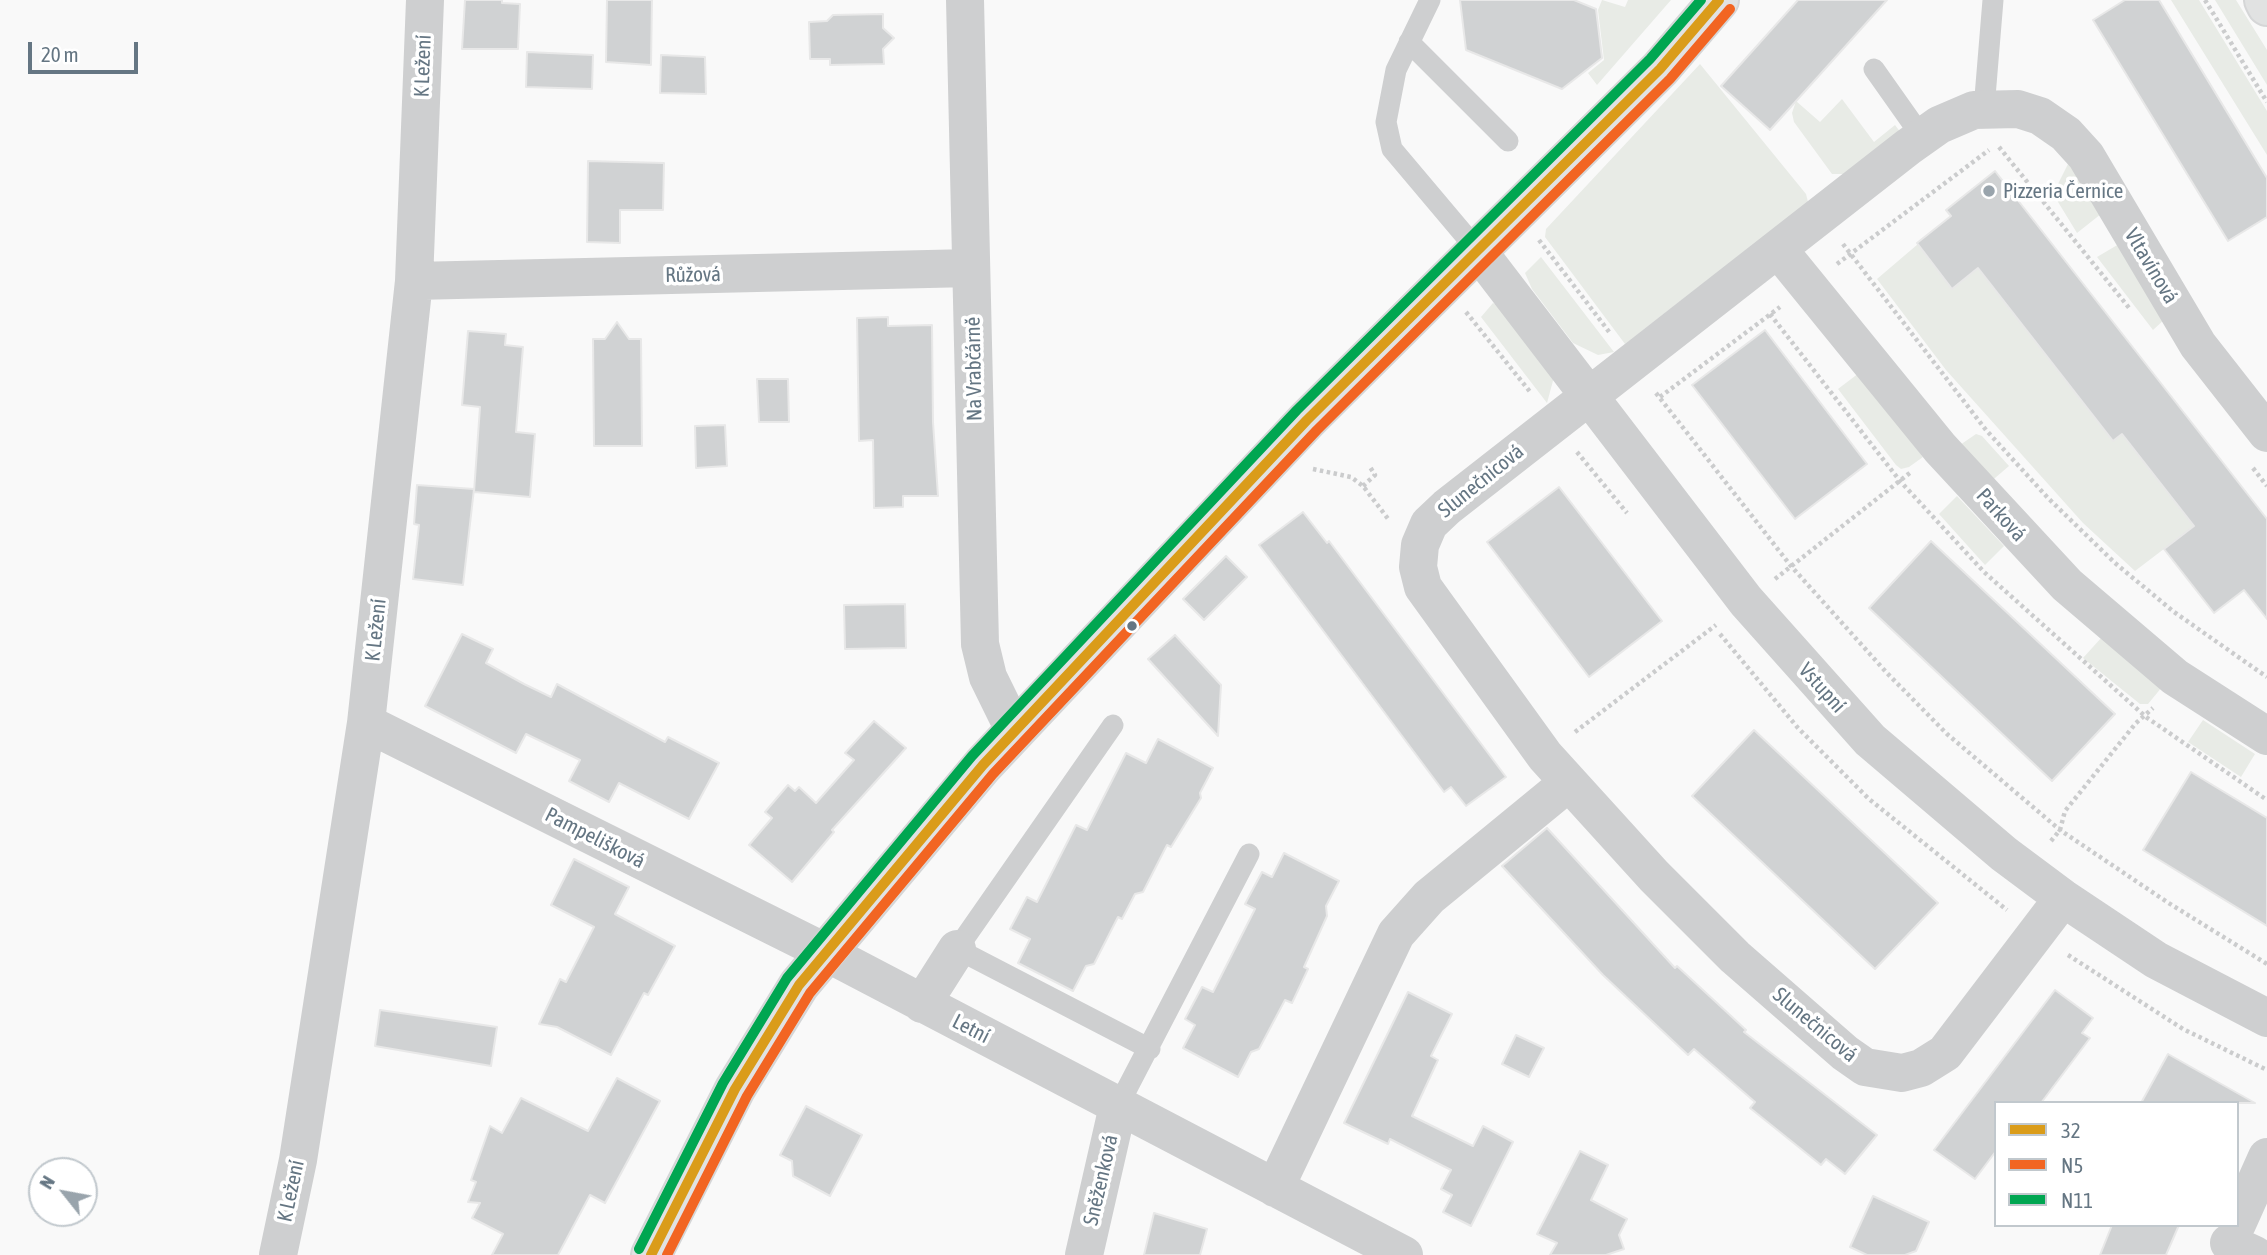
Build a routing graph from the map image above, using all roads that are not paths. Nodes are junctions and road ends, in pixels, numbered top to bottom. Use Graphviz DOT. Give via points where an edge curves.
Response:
graph roads {
  1 [pos="425,0"];
  2 [pos="965,0"];
  3 [pos="1430,0"];
  4 [pos="1719,0"];
  5 [pos="1993,0"];
  6 [pos="2264,0"];
  7 [pos="2267,6"];
  8 [pos="1409,42"];
  9 [pos="1874,69"];
  10 [pos="1984,108"];
  11 [pos="1922,137"];
  12 [pos="1508,141"];
  13 [pos="1778,249"];
  14 [pos="1478,251"];
  15 [pos="971,268"];
  16 [pos="414,281"];
  17 [pos="1590,396"];
  18 [pos="2257,447"];
  19 [pos="366,723"];
  20 [pos="1113,726"];
  21 [pos="1014,730"];
  22 [pos="2267,736"];
  23 [pos="1568,783"];
  24 [pos="1249,854"];
  25 [pos="2063,898"];
  26 [pos="957,949"];
  27 [pos="825,953"];
  28 [pos="922,1004"];
  29 [pos="2267,1018"];
  30 [pos="1150,1049"];
  31 [pos="1118,1106"];
  32 [pos="2267,1157"];
  33 [pos="1275,1188"];
  34 [pos="2236,1240"];
  35 [pos="278,1255"];
  36 [pos="650,1255"];
  37 [pos="1084,1255"];
  38 [pos="1404,1255"];
  1 -- 16 [label="street, K Ležení"];
  2 -- 15 [label="street, Na Vrabčárně"];
  3 -- 8 [label="lane"];
  4 -- 14 [label="street" via="1660,69"];
  5 -- 10 [label="lane"];
  6 -- 7 [label="street"];
  8 -- 12 [label="lane"];
  8 -- 14 [label="lane" via="1390,95 1386,122 1392,149"];
  9 -- 11 [label="lane"];
  10 -- 11 [label="street, Vltavínová" via="1939,125"];
  10 -- 18 [label="street, Vltavínová" via="2018,109 2040,116 2086,156"];
  11 -- 13 [label="street, Vltavínová"];
  13 -- 17 [label="street, Slunečnicová"];
  13 -- 22 [label="street, Parková" via="1940,448 2067,585 2175,677"];
  14 -- 17 [label="street, Vstupní"];
  14 -- 21 [label="street" via="1267,463"];
  15 -- 16 [label="street, Růžová"];
  15 -- 21 [label="street, Na Vrabčárně" via="981,644 988,677"];
  16 -- 19 [label="street, K Ležení"];
  17 -- 23 [label="street, Slunečnicová" via="1429,524 1420,545 1418,567 1423,587"];
  17 -- 25 [label="street, Vstupní" via="1746,601 1836,705 1916,782"];
  19 -- 27 [label="street, Pampelišková"];
  19 -- 35 [label="street, K Ležení" via="298,1160"];
  20 -- 26 [label="lane"];
  21 -- 27 [label="street"];
  23 -- 25 [label="street, Slunečnicová" via="1735,957 1845,1054 1882,1072 1921,1068 1945,1053"];
  23 -- 33 [label="street" via="1429,897 1396,933"];
  24 -- 30 [label="lane"];
  25 -- 29 [label="street, Vstupní" via="2155,960"];
  26 -- 28 [label="street"];
  26 -- 30 [label="lane"];
  27 -- 28 [label="street, Letní"];
  27 -- 36 [label="street" via="741,1079"];
  28 -- 31 [label="street, Letní"];
  30 -- 31 [label="lane"];
  31 -- 33 [label="street, Letní"];
  31 -- 37 [label="street, Sněženková"];
  32 -- 34 [label="street"];
  33 -- 38 [label="street, Letní"];
}
